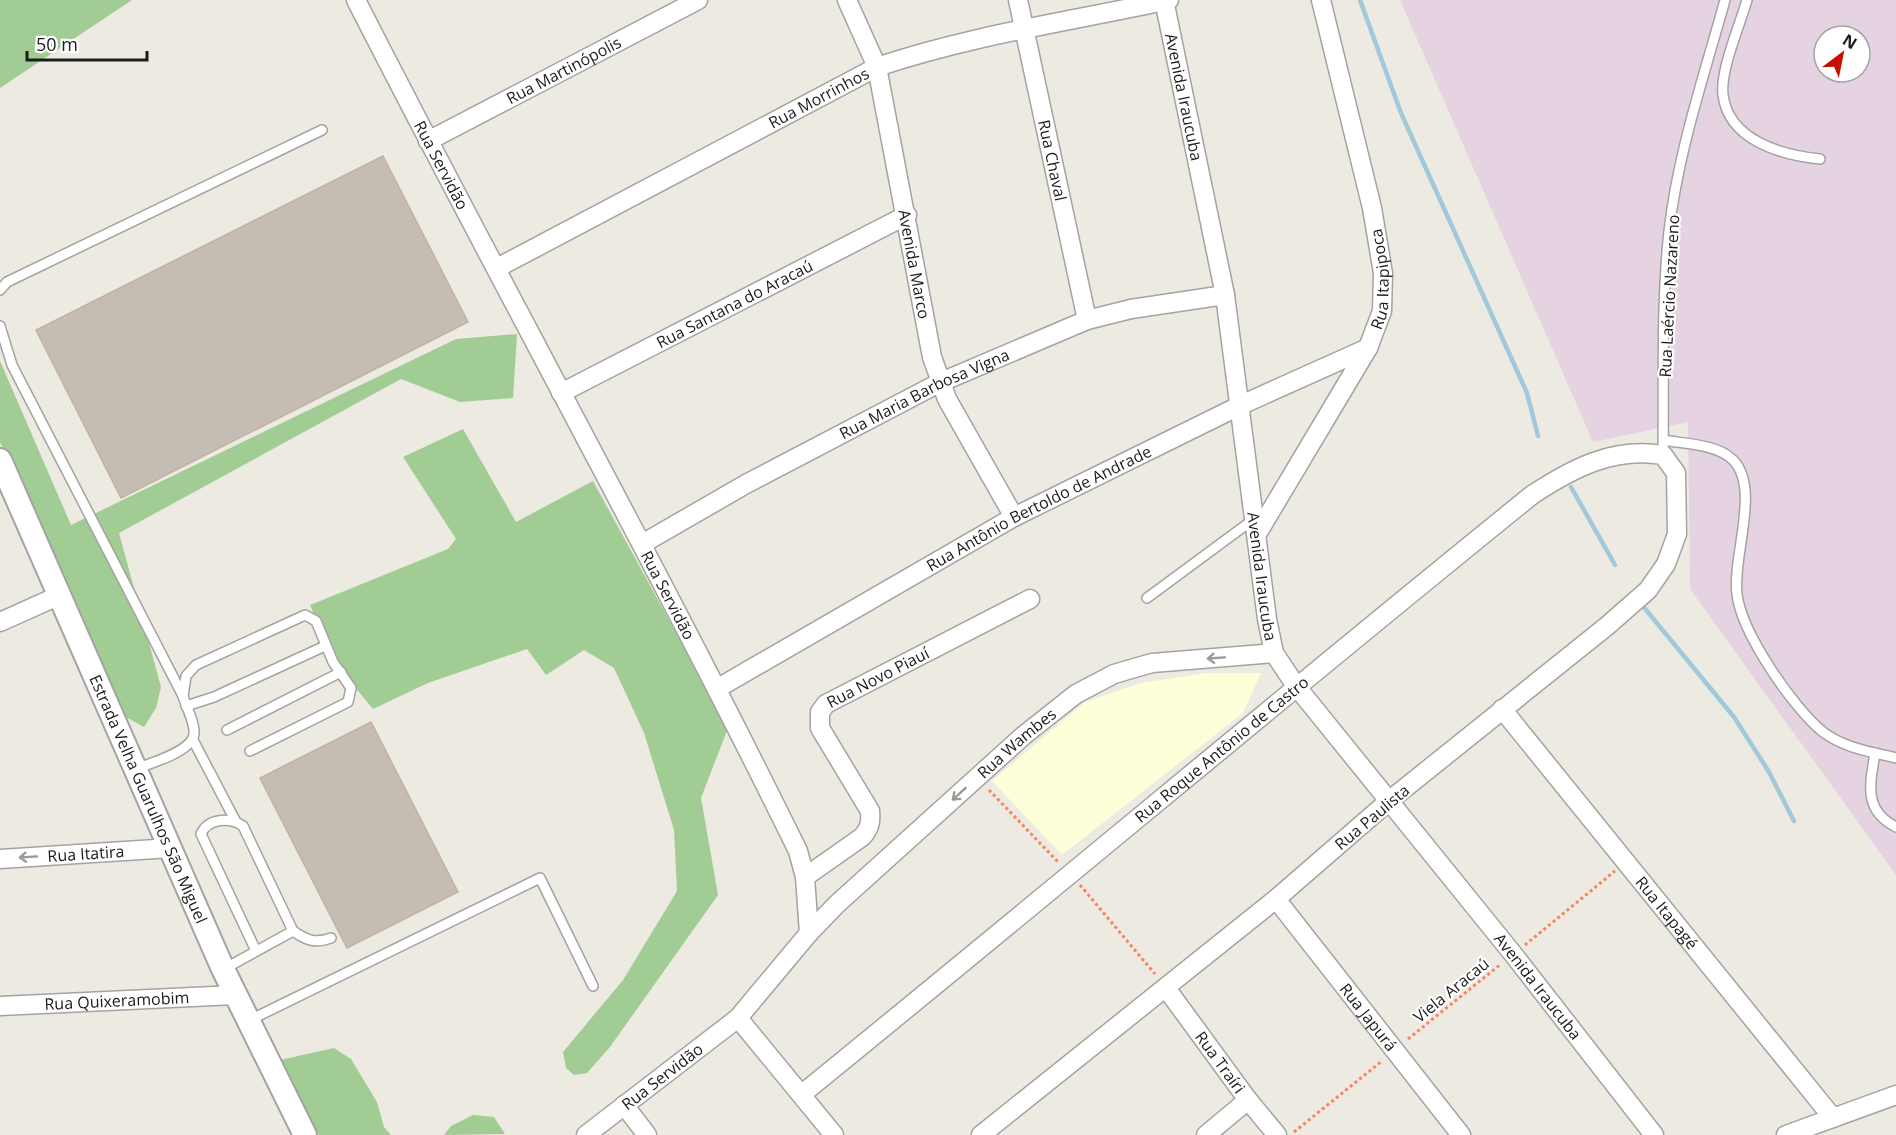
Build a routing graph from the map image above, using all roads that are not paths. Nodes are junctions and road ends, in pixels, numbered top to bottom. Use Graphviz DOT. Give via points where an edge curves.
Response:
graph roads {
  1 [pos="356,0"];
  2 [pos="698,0"];
  3 [pos="847,0"];
  4 [pos="1018,0"];
  5 [pos="1166,0"];
  6 [pos="1321,0"];
  7 [pos="1725,0"];
  8 [pos="1747,0"];
  9 [pos="1025,29"];
  10 [pos="877,67"];
  11 [pos="322,129"];
  12 [pos="428,141"];
  13 [pos="1820,159"];
  14 [pos="907,215"];
  15 [pos="497,267"];
  16 [pos="0,290"];
  17 [pos="1226,295"];
  18 [pos="1087,320"];
  19 [pos="0,326"];
  20 [pos="1368,348"];
  21 [pos="939,383"];
  22 [pos="561,393"];
  23 [pos="1241,405"];
  24 [pos="1663,448"];
  25 [pos="0,460"];
  26 [pos="1014,517"];
  27 [pos="1256,526"];
  28 [pos="642,544"];
  29 [pos="58,596"];
  30 [pos="1148,598"];
  31 [pos="1030,599"];
  32 [pos="0,622"];
  33 [pos="325,646"];
  34 [pos="1274,653"];
  35 [pos="341,672"];
  36 [pos="1296,686"];
  37 [pos="718,688"];
  38 [pos="183,696"];
  39 [pos="186,706"];
  40 [pos="1502,709"];
  41 [pos="227,730"];
  42 [pos="193,740"];
  43 [pos="250,751"];
  44 [pos="1875,753"];
  45 [pos="1896,758"];
  46 [pos="135,769"];
  47 [pos="1390,800"];
  48 [pos="235,820"];
  49 [pos="1896,827"];
  50 [pos="171,848"];
  51 [pos="0,859"];
  52 [pos="806,877"];
  53 [pos="1276,899"];
  54 [pos="293,931"];
  55 [pos="809,933"];
  56 [pos="331,939"];
  57 [pos="256,951"];
  58 [pos="223,969"];
  59 [pos="593,986"];
  60 [pos="1166,988"];
  61 [pos="235,995"];
  62 [pos="0,1006"];
  63 [pos="738,1018"];
  64 [pos="248,1022"];
  65 [pos="801,1094"];
  66 [pos="1896,1095"];
  67 [pos="1248,1100"];
  68 [pos="624,1106"];
  69 [pos="1833,1118"];
  70 [pos="305,1135"];
  71 [pos="586,1135"];
  72 [pos="647,1135"];
  73 [pos="834,1135"];
  74 [pos="981,1135"];
  75 [pos="1206,1135"];
  76 [pos="1277,1135"];
  77 [pos="1461,1135"];
  78 [pos="1654,1135"];
  79 [pos="1786,1135"];
  1 -- 12 [label="street, Rua Servidão"];
  2 -- 12 [label="street, Rua Martinópolis"];
  3 -- 10 [label="street, Avenida Marco"];
  4 -- 9 [label="street, Rua Chaval"];
  5 -- 9 [label="street, Rua Morrinhos"];
  5 -- 17 [label="street, Avenida Iraucuba"];
  6 -- 20 [label="street, Rua Itapipoca" via="1372,208 1383,273 1382,311"];
  7 -- 24 [label="lane, Rua Laércio Nazareno" via="1682,156 1669,231"];
  8 -- 13 [label="lane" via="1726,74 1723,93 1727,111 1757,142 1776,151"];
  9 -- 10 [label="street, Rua Morrinhos"];
  9 -- 18 [label="street, Rua Chaval"];
  10 -- 14 [label="street, Avenida Marco"];
  10 -- 15 [label="street, Rua Morrinhos"];
  11 -- 16 [label="lane" via="8,282"];
  12 -- 15 [label="street, Rua Servidão"];
  14 -- 21 [label="street, Avenida Marco"];
  14 -- 22 [label="street, Rua Santana do Aracaú"];
  15 -- 22 [label="street, Rua Servidão"];
  17 -- 18 [label="street, Rua Maria Barbosa Vigna" via="1131,309"];
  17 -- 23 [label="street, Avenida Iraucuba"];
  18 -- 21 [label="street, Rua Maria Barbosa Vigna"];
  19 -- 38 [label="lane" via="12,365"];
  20 -- 23 [label="street, Rua Antônio Bertoldo de Andrade"];
  20 -- 27 [label="street, Rua Itapipoca"];
  21 -- 26 [label="street, Avenida Marco"];
  21 -- 28 [label="street, Rua Maria Barbosa Vigna" via="746,484"];
  22 -- 28 [label="street, Rua Servidão"];
  23 -- 26 [label="street, Rua Antônio Bertoldo de Andrade"];
  23 -- 27 [label="street, Avenida Iraucuba"];
  24 -- 36 [label="street, Rua Roque Antônio de Castro" via="1596,461 1567,472 1532,495"];
  24 -- 40 [label="street, Rua Paulista" via="1676,473 1678,500 1677,534 1666,564 1648,590"];
  24 -- 44 [label="lane" via="1719,451 1738,466 1746,496 1737,594 1745,623 1758,649 1824,732"];
  25 -- 29 [label="street, Estrada Velha Guarulhos São Miguel"];
  26 -- 37 [label="street, Rua Antônio Bertoldo de Andrade"];
  27 -- 30 [label="lane"];
  27 -- 34 [label="street, Avenida Iraucuba"];
  28 -- 37 [label="street, Rua Servidão"];
  29 -- 32 [label="street"];
  29 -- 46 [label="street, Estrada Velha Guarulhos São Miguel"];
  31 -- 52 [label="street, Rua Novo Piauí" via="826,704 820,711 820,728 870,811 871,820 862,837"];
  33 -- 35 [label="lane"];
  33 -- 38 [label="lane" via="316,621 305,615 196,665 186,676"];
  33 -- 39 [label="lane" via="214,698"];
  34 -- 36 [label="street, Avenida Iraucuba"];
  34 -- 55 [label="street, Rua Wambes, one-way" via="1152,663 1114,674 1076,694 1015,743"];
  35 -- 41 [label="lane"];
  35 -- 43 [label="lane" via="351,688 348,702"];
  36 -- 47 [label="street, Avenida Iraucuba"];
  36 -- 65 [label="street, Rua Roque Antônio de Castro"];
  37 -- 52 [label="street, Rua Servidão" via="798,851"];
  38 -- 39 [label="lane"];
  39 -- 42 [label="lane" via="195,731"];
  40 -- 47 [label="street, Rua Paulista"];
  40 -- 69 [label="street, Rua Itapagé"];
  42 -- 46 [label="lane" via="187,748"];
  42 -- 48 [label="lane"];
  44 -- 45 [label="lane"];
  44 -- 49 [label="lane" via="1871,801 1884,821"];
  46 -- 50 [label="street, Estrada Velha Guarulhos São Miguel"];
  47 -- 53 [label="street, Rua Paulista"];
  47 -- 78 [label="street, Avenida Iraucuba"];
  48 -- 54 [label="lane" via="243,826"];
  48 -- 57 [label="lane" via="207,825 201,834"];
  50 -- 51 [label="street, Rua Itatira, one-way"];
  50 -- 58 [label="street, Estrada Velha Guarulhos São Miguel"];
  52 -- 55 [label="street, Rua Servidão"];
  53 -- 60 [label="street, Rua Paulista"];
  53 -- 77 [label="street, Rua Japurá"];
  54 -- 56 [label="lane" via="307,940"];
  54 -- 57 [label="lane"];
  55 -- 63 [label="street, Rua Servidão"];
  57 -- 58 [label="lane"];
  58 -- 61 [label="street, Estrada Velha Guarulhos São Miguel"];
  59 -- 64 [label="lane" via="540,878"];
  60 -- 67 [label="street, Rua Traíri"];
  60 -- 74 [label="street, Rua Paulista"];
  61 -- 62 [label="street, Rua Quixeramobim"];
  61 -- 64 [label="street, Estrada Velha Guarulhos São Miguel"];
  63 -- 65 [label="street"];
  63 -- 68 [label="street, Rua Servidão"];
  64 -- 70 [label="street, Estrada Velha Guarulhos São Miguel"];
  65 -- 73 [label="street"];
  66 -- 69 [label="street"];
  67 -- 75 [label="street"];
  67 -- 76 [label="street, Rua Traíri"];
  68 -- 71 [label="street, Rua Servidão"];
  68 -- 72 [label="street"];
  69 -- 79 [label="street"];
}
